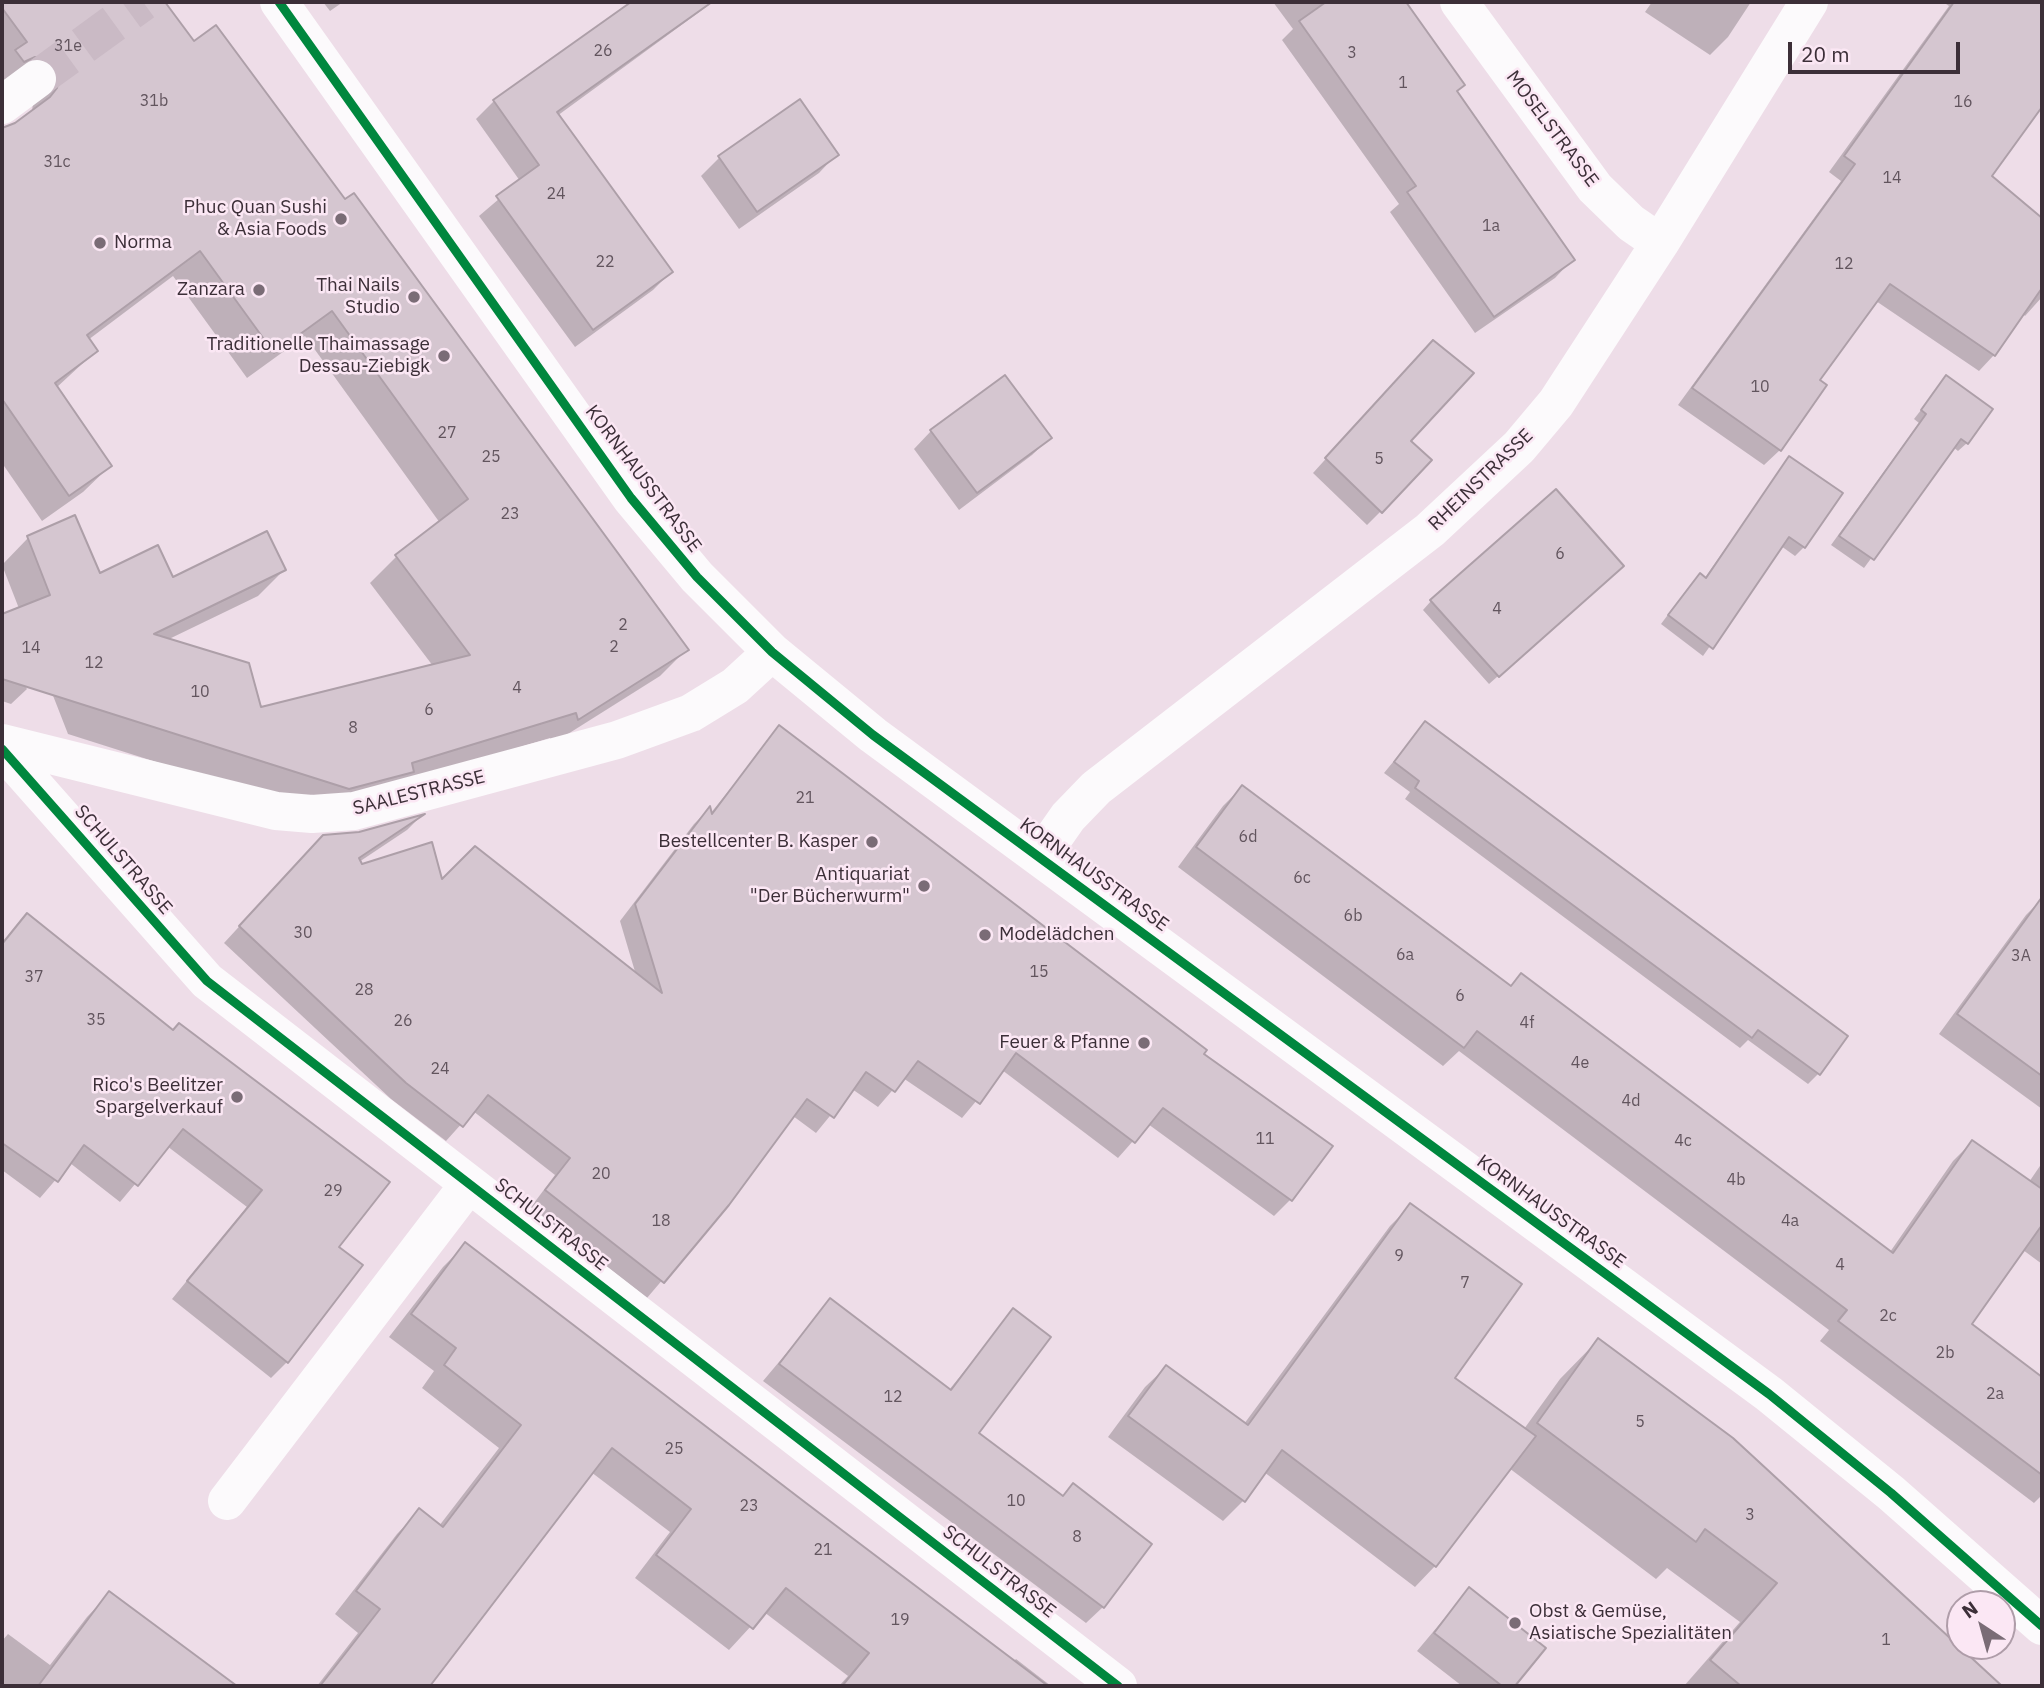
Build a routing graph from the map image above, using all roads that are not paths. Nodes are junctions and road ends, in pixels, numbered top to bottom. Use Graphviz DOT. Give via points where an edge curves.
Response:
graph roads {
  1 [pos="279,2"];
  2 [pos="1459,2"];
  3 [pos="1809,2"];
  4 [pos="37,79"];
  5 [pos="2,104"];
  6 [pos="1660,243"];
  7 [pos="772,652"];
  8 [pos="2,743"];
  9 [pos="2,749"];
  10 [pos="1040,858"];
  11 [pos="469,1184"];
  12 [pos="227,1501"];
  13 [pos="2042,1626"];
  14 [pos="1118,1686"];
  1 -- 7 [label="street, KORNHAUSSTRASSE" via="631,498 697,577"];
  2 -- 6 [label="street, MOSELSTRASSE" via="1595,188"];
  3 -- 6 [label="street, RHEINSTRASSE"];
  4 -- 5 [label="street"];
  6 -- 10 [label="street, RHEINSTRASSE" via="1556,403 1519,447 1430,530 1096,788 1068,817"];
  7 -- 8 [label="street, SAALESTRASSE" via="736,686 691,713 604,743 354,811 276,811"];
  7 -- 10 [label="street, KORNHAUSSTRASSE"];
  9 -- 11 [label="street, SCHULSTRASSE" via="207,981"];
  10 -- 13 [label="street, KORNHAUSSTRASSE" via="1769,1394 1891,1493"];
  11 -- 12 [label="street"];
  11 -- 14 [label="street, SCHULSTRASSE"];
}
